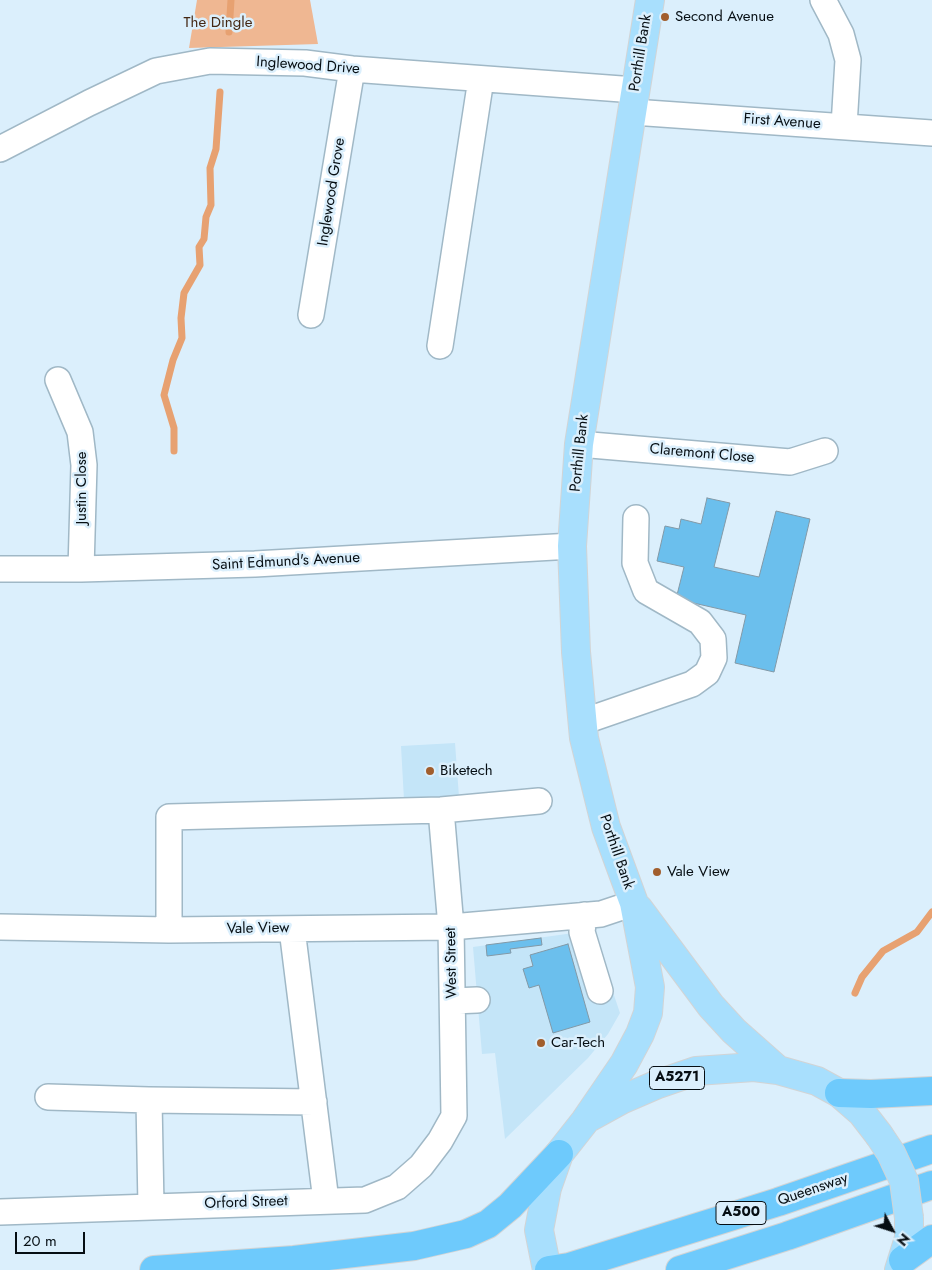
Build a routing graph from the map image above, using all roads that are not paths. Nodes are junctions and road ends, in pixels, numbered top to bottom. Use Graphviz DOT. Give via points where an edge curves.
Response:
graph roads {
  1 [pos="650,0"];
  2 [pos="823,0"];
  3 [pos="352,68"];
  4 [pos="481,78"];
  5 [pos="634,101"];
  6 [pos="844,126"];
  7 [pos="932,133"];
  8 [pos="0,149"];
  9 [pos="311,315"];
  10 [pos="440,346"];
  11 [pos="58,380"];
  12 [pos="578,444"];
  13 [pos="825,451"];
  14 [pos="636,518"];
  15 [pos="572,546"];
  16 [pos="0,569"];
  17 [pos="81,569"];
  18 [pos="582,722"];
  19 [pos="539,801"];
  20 [pos="440,810"];
  21 [pos="634,903"];
  22 [pos="584,915"];
  23 [pos="0,927"];
  24 [pos="452,927"];
  25 [pos="292,929"];
  26 [pos="169,930"];
  27 [pos="600,991"];
  28 [pos="477,1000"];
  29 [pos="452,1001"];
  30 [pos="778,1070"];
  31 [pos="932,1090"];
  32 [pos="839,1093"];
  33 [pos="48,1097"];
  34 [pos="149,1100"];
  35 [pos="314,1102"];
  36 [pos="454,1116"];
  37 [pos="585,1120"];
  38 [pos="932,1149"];
  39 [pos="559,1154"];
  40 [pos="932,1185"];
  41 [pos="326,1201"];
  42 [pos="151,1207"];
  43 [pos="0,1212"];
  44 [pos="932,1239"];
  45 [pos="901,1265"];
  46 [pos="154,1270"];
  47 [pos="548,1270"];
  48 [pos="680,1270"];
  1 -- 5 [label="main road, Porthill Bank"];
  2 -- 6 [label="street" via="841,34 848,60"];
  3 -- 4 [label="street, Inglewood Drive"];
  3 -- 8 [label="street, Inglewood Drive" via="305,63 210,61 156,71"];
  3 -- 9 [label="street, Inglewood Grove"];
  4 -- 5 [label="street, Inglewood Drive"];
  4 -- 10 [label="street"];
  5 -- 6 [label="street, First Avenue"];
  5 -- 12 [label="main road, Porthill Bank"];
  6 -- 7 [label="street, First Avenue"];
  11 -- 17 [label="street, Justin Close" via="80,432 84,465"];
  12 -- 13 [label="street, Claremont Close" via="790,462"];
  12 -- 15 [label="main road, Porthill Bank"];
  14 -- 18 [label="street" via="635,563 646,591 700,622 713,639 714,658 707,673 692,684"];
  15 -- 17 [label="street, Saint Edmund's Avenue" via="255,564"];
  15 -- 18 [label="main road, Porthill Bank"];
  16 -- 17 [label="street, Saint Edmund's Avenue"];
  18 -- 21 [label="main road, Porthill Bank" via="606,826"];
  19 -- 20 [label="street"];
  20 -- 24 [label="street, West Street"];
  20 -- 26 [label="street" via="169,817"];
  21 -- 22 [label="street, Vale View" via="601,914"];
  21 -- 30 [label="main road, Porthill Bank" via="711,1006"];
  21 -- 37 [label="main road, Porthill Bank" via="650,987 648,1012 624,1064"];
  22 -- 24 [label="street, Vale View"];
  22 -- 27 [label="street" via="582,932"];
  23 -- 26 [label="street, Vale View"];
  24 -- 25 [label="street, Vale View"];
  24 -- 29 [label="street, West Street"];
  25 -- 26 [label="street, Vale View"];
  25 -- 35 [label="street"];
  28 -- 29 [label="street"];
  29 -- 36 [label="street, West Street"];
  30 -- 32 [label="main road, A5271" via="817,1081"];
  30 -- 37 [label="main road, A5271" via="754,1066 696,1072 621,1100"];
  31 -- 32 [label="highway"];
  32 -- 45 [label="main road, A5271, bridge" via="862,1113 879,1135 904,1181 909,1238"];
  33 -- 34 [label="street"];
  34 -- 35 [label="street"];
  34 -- 42 [label="street"];
  35 -- 41 [label="street"];
  36 -- 41 [label="street, Orford Street" via="421,1166 397,1187 365,1200"];
  37 -- 39 [label="main road, A5271"];
  38 -- 47 [label="highway, Queensway / A500" via="778,1202 569,1267"];
  39 -- 46 [label="highway" via="510,1206 488,1224 466,1234 404,1247 294,1260"];
  39 -- 47 [label="main road, A5271" via="547,1188 539,1230"];
  40 -- 48 [label="highway, A500"];
  41 -- 42 [label="street, Orford Street"];
  42 -- 43 [label="street, Orford Street"];
  44 -- 45 [label="highway"];
}
